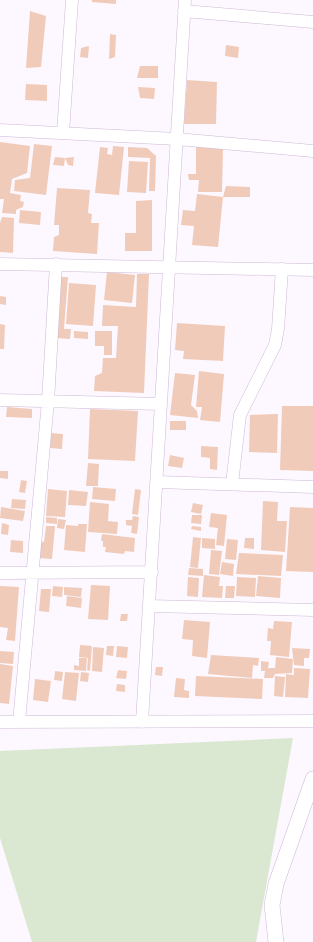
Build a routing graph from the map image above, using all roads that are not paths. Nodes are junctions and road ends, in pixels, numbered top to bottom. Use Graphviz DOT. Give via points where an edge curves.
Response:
graph roads {
  1 [pos="72,0"];
  2 [pos="184,5"];
  3 [pos="313,22"];
  4 [pos="0,130"];
  5 [pos="63,132"];
  6 [pos="177,139"];
  7 [pos="313,151"];
  8 [pos="0,264"];
  9 [pos="56,264"];
  10 [pos="170,266"];
  11 [pos="282,269"];
  12 [pos="313,270"];
  13 [pos="0,400"];
  14 [pos="48,401"];
  15 [pos="161,404"];
  16 [pos="157,482"];
  17 [pos="232,484"];
  18 [pos="313,487"];
  19 [pos="152,572"];
  20 [pos="0,573"];
  21 [pos="32,573"];
  22 [pos="149,606"];
  23 [pos="313,610"];
  24 [pos="313,721"];
  25 [pos="0,722"];
  26 [pos="19,722"];
  27 [pos="142,722"];
  28 [pos="313,779"];
  29 [pos="276,942"];
  1 -- 5 [label="street"];
  2 -- 3 [label="street"];
  2 -- 6 [label="street"];
  4 -- 5 [label="street"];
  5 -- 6 [label="street"];
  6 -- 7 [label="street"];
  6 -- 10 [label="street"];
  8 -- 9 [label="street"];
  9 -- 10 [label="street"];
  9 -- 14 [label="street"];
  10 -- 11 [label="street"];
  10 -- 15 [label="street"];
  11 -- 12 [label="street"];
  11 -- 17 [label="street" via="275,345 240,415"];
  13 -- 14 [label="street"];
  14 -- 15 [label="street"];
  14 -- 21 [label="street"];
  15 -- 16 [label="street"];
  16 -- 17 [label="street"];
  16 -- 19 [label="street"];
  17 -- 18 [label="street"];
  19 -- 21 [label="street"];
  19 -- 22 [label="street"];
  20 -- 21 [label="street"];
  21 -- 26 [label="street"];
  22 -- 23 [label="street"];
  22 -- 27 [label="street"];
  24 -- 27 [label="street"];
  25 -- 26 [label="street"];
  26 -- 27 [label="street"];
  28 -- 29 [label="street" via="276,884 272,905"];
}
